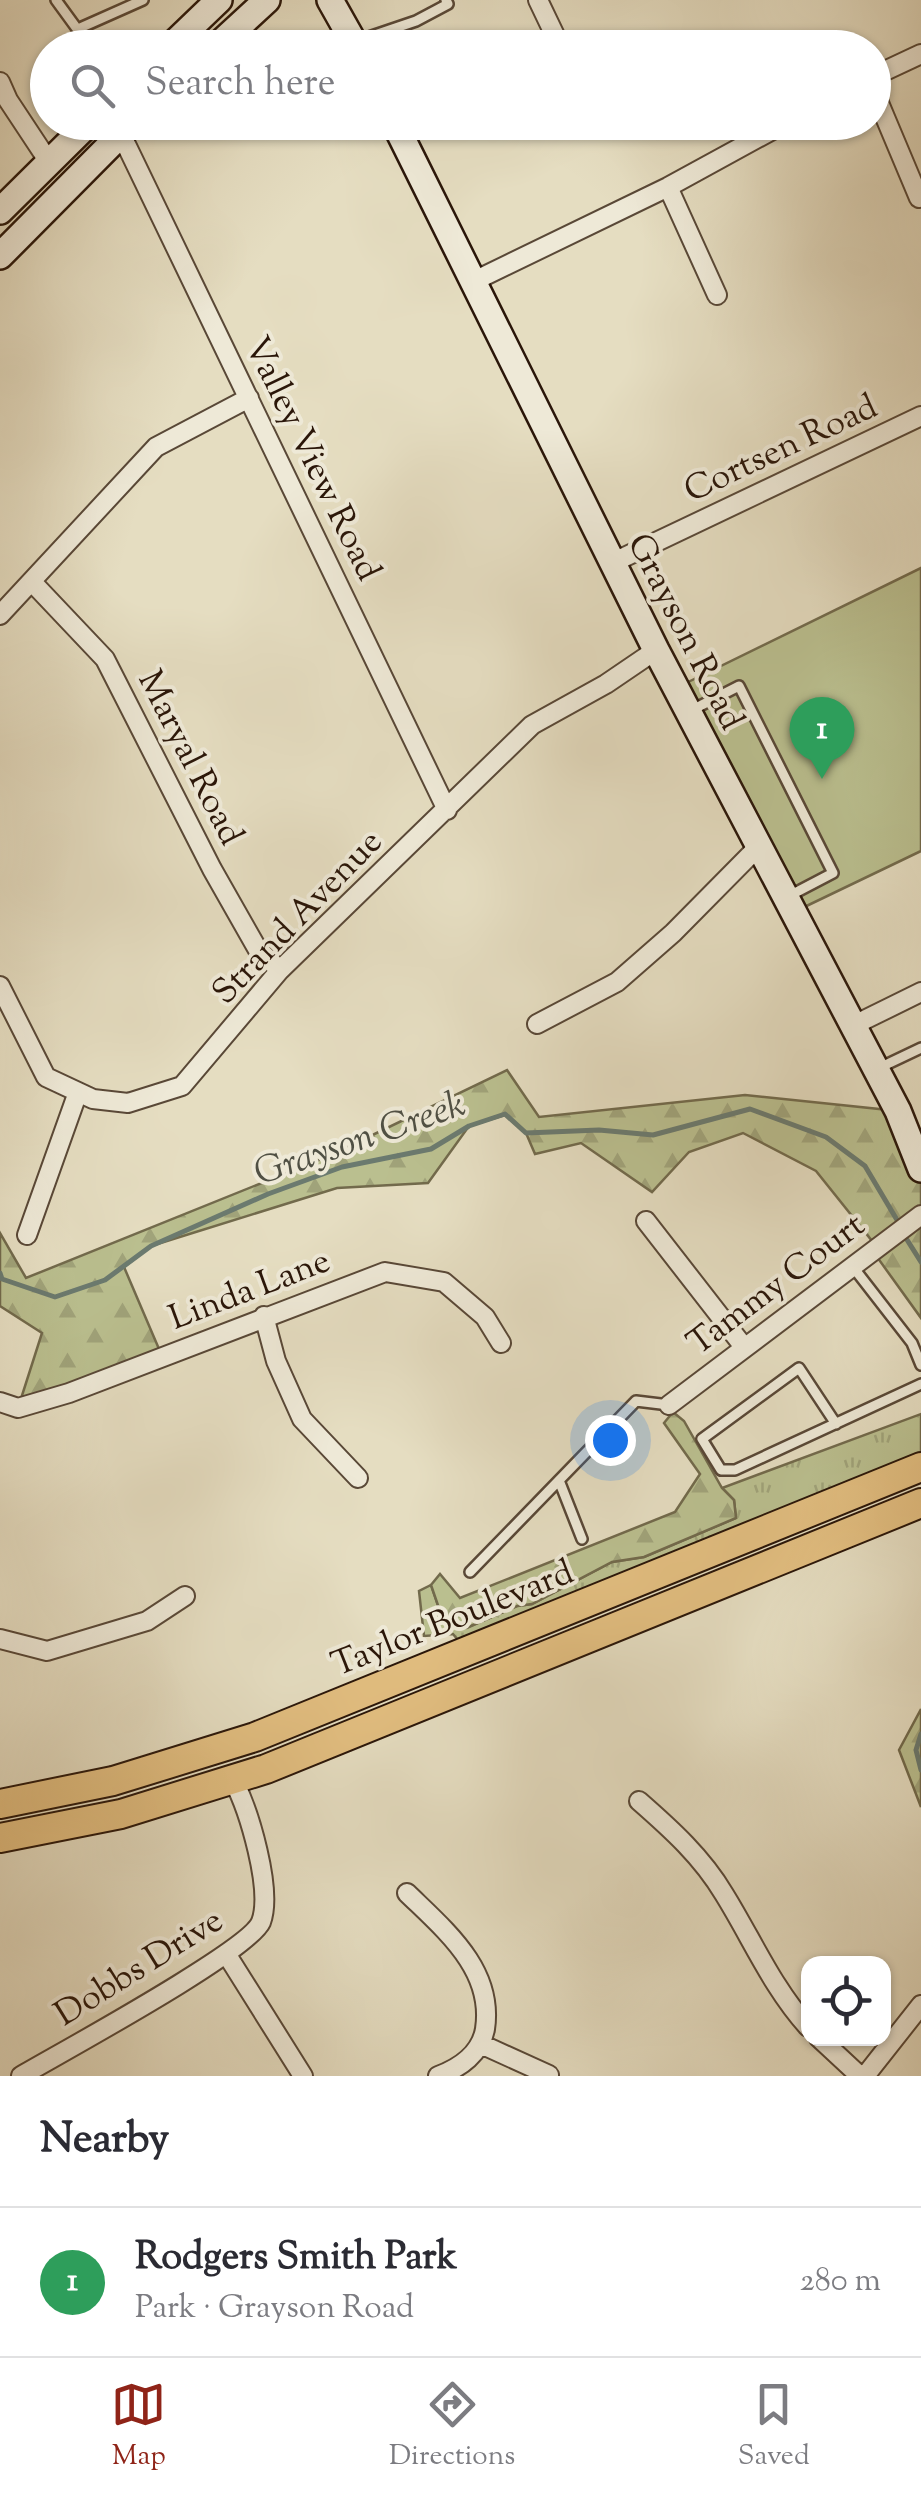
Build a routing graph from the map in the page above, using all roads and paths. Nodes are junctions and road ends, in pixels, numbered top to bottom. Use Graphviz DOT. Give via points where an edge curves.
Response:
graph roads {
  1 [pos="56,0"];
  2 [pos="143,0"];
  3 [pos="219,0"];
  4 [pos="266,0"];
  5 [pos="330,0"];
  6 [pos="446,0"];
  7 [pos="538,0"];
  8 [pos="80,28"];
  9 [pos="188,30"];
  10 [pos="234,30"];
  11 [pos="347,30"];
  12 [pos="395,30"];
  13 [pos="552,30"];
  14 [pos="921,54"];
  15 [pos="891,68"];
  16 [pos="0,82"];
  17 [pos="891,131"];
  18 [pos="30,133"];
  19 [pos="34,140"];
  20 [pos="72,140"];
  21 [pos="115,140"];
  22 [pos="132,140"];
  23 [pos="403,140"];
  24 [pos="754,140"];
  25 [pos="49,162"];
  26 [pos="668,187"];
  27 [pos="919,198"];
  28 [pos="0,211"];
  29 [pos="0,256"];
  30 [pos="472,282"];
  31 [pos="717,294"];
  32 [pos="249,398"];
  33 [pos="921,416"];
  34 [pos="612,563"];
  35 [pos="33,583"];
  36 [pos="0,614"];
  37 [pos="656,650"];
  38 [pos="688,712"];
  39 [pos="447,810"];
  40 [pos="759,846"];
  41 [pos="786,897"];
  42 [pos="280,970"];
  43 [pos="0,986"];
  44 [pos="920,994"];
  45 [pos="536,1024"];
  46 [pos="854,1025"];
  47 [pos="921,1048"];
  48 [pos="876,1069"];
  49 [pos="78,1092"];
  50 [pos="912,1122"];
  51 [pos="921,1168"];
  52 [pos="920,1216"];
  53 [pos="646,1221"];
  54 [pos="27,1235"];
  55 [pos="851,1265"];
  56 [pos="264,1316"];
  57 [pos="501,1343"];
  58 [pos="744,1347"];
  59 [pos="921,1365"];
  60 [pos="921,1384"];
  61 [pos="0,1402"];
  62 [pos="669,1405"];
  63 [pos="836,1424"];
  64 [pos="921,1467"];
  65 [pos="358,1478"];
  66 [pos="560,1482"];
  67 [pos="921,1503"];
  68 [pos="582,1539"];
  69 [pos="470,1572"];
  70 [pos="185,1596"];
  71 [pos="0,1639"];
  72 [pos="233,1780"];
  73 [pos="639,1801"];
  74 [pos="0,1804"];
  75 [pos="0,1838"];
  76 [pos="407,1893"];
  77 [pos="227,1955"];
  78 [pos="921,2005"];
  79 [pos="801,2019"];
  80 [pos="483,2045"];
  81 [pos="828,2046"];
  82 [pos="549,2075"];
  83 [pos="21,2076"];
  84 [pos="303,2076"];
  85 [pos="438,2076"];
  86 [pos="862,2076"];
  1 -- 8 [label="lane"];
  2 -- 8 [label="lane"];
  3 -- 9 [label="street"];
  4 -- 10 [label="street"];
  5 -- 11 [label="street"];
  6 -- 12 [label="lane"];
  7 -- 13 [label="street"];
  14 -- 15 [label="street"];
  16 -- 18 [label="street"];
  17 -- 27 [label="street"];
  19 -- 25 [label="street"];
  20 -- 25 [label="street"];
  21 -- 29 [label="street"];
  22 -- 32 [label="street, Valley View Road"];
  23 -- 30 [label="street, Grayson Road"];
  24 -- 26 [label="street"];
  25 -- 28 [label="street"];
  26 -- 30 [label="street"];
  26 -- 31 [label="street"];
  30 -- 34 [label="street, Grayson Road"];
  32 -- 35 [label="street" via="156,446"];
  32 -- 39 [label="street, Valley View Road"];
  33 -- 34 [label="street, Cortsen Road"];
  34 -- 37 [label="street, Grayson Road"];
  35 -- 36 [label="street"];
  35 -- 42 [label="street, Maryal Road" via="105,659 212,869 258,950"];
  37 -- 38 [label="street, Grayson Road"];
  37 -- 39 [label="street, Strand Avenue" via="532,725"];
  38 -- 40 [label="street, Grayson Road"];
  38 -- 41 [label="lane" via="738,686 833,874"];
  39 -- 42 [label="street, Strand Avenue"];
  40 -- 41 [label="street, Grayson Road"];
  40 -- 45 [label="street" via="617,982"];
  41 -- 46 [label="street, Grayson Road"];
  42 -- 49 [label="street, Strand Avenue" via="182,1086 128,1103"];
  43 -- 49 [label="street, Strand Avenue" via="46,1077"];
  44 -- 46 [label="street"];
  46 -- 48 [label="street, Grayson Road"];
  47 -- 48 [label="lane"];
  48 -- 50 [label="street, Grayson Road"];
  49 -- 54 [label="street"];
  50 -- 51 [label="street, Grayson Road"];
  52 -- 55 [label="street, Tammy Court"];
  53 -- 58 [label="street"];
  55 -- 58 [label="street, Tammy Court"];
  55 -- 59 [label="lane" via="912,1343"];
  56 -- 57 [label="street, Linda Lane" via="385,1272 444,1282 486,1317"];
  56 -- 61 [label="street, Linda Lane" via="69,1393 18,1408"];
  56 -- 65 [label="street" via="302,1419"];
  58 -- 62 [label="street, Tammy Court"];
  60 -- 63 [label="lane"];
  62 -- 66 [label="lane" via="636,1401"];
  63 -- 63 [label="lane" via="735,1470 720,1470 702,1439 799,1368"];
  64 -- 74 [label="main road, Taylor Boulevard" via="255,1737 114,1781"];
  66 -- 68 [label="lane"];
  66 -- 69 [label="lane"];
  67 -- 72 [label="main road, Taylor Boulevard"];
  70 -- 71 [label="street" via="147,1620 47,1651"];
  72 -- 75 [label="main road, Taylor Boulevard" via="121,1814"];
  72 -- 77 [label="street, Dobbs Drive" via="266,1902 259,1927"];
  73 -- 79 [label="street" via="685,1842 723,1892"];
  76 -- 80 [label="street" via="479,1973 488,2008"];
  77 -- 83 [label="street, Dobbs Drive"];
  77 -- 84 [label="street"];
  78 -- 86 [label="street"];
  80 -- 82 [label="street"];
  80 -- 85 [label="street"];
  81 -- 86 [label="street"];
}
